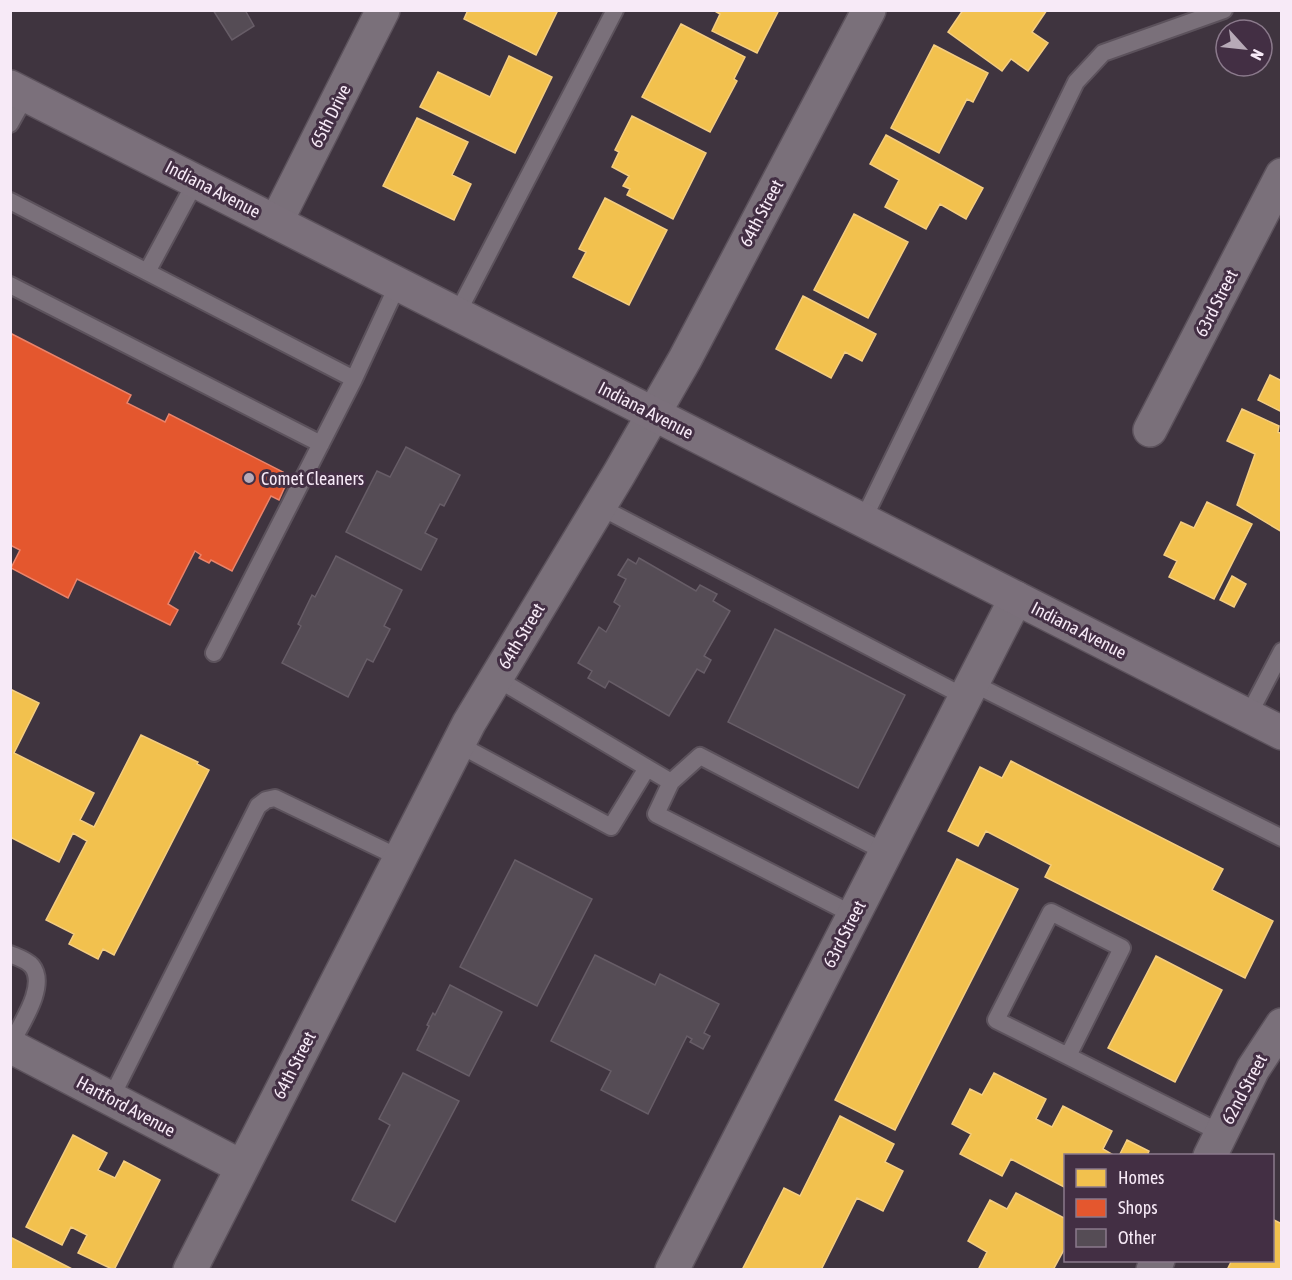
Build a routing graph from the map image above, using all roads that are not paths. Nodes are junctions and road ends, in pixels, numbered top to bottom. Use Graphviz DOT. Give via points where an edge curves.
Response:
graph roads {
  1 [pos="383,10"];
  2 [pos="615,10"];
  3 [pos="869,10"];
  4 [pos="1224,10"];
  5 [pos="18,91"];
  6 [pos="10,124"];
  7 [pos="1281,175"];
  8 [pos="196,181"];
  9 [pos="10,201"];
  10 [pos="276,222"];
  11 [pos="147,272"];
  12 [pos="398,284"];
  13 [pos="10,285"];
  14 [pos="458,314"];
  15 [pos="354,379"];
  16 [pos="653,413"];
  17 [pos="1150,430"];
  18 [pos="321,444"];
  19 [pos="600,507"];
  20 [pos="862,520"];
  21 [pos="1016,598"];
  22 [pos="1281,651"];
  23 [pos="214,652"];
  24 [pos="496,678"];
  25 [pos="969,690"];
  26 [pos="1248,716"];
  27 [pos="1281,733"];
  28 [pos="458,744"];
  29 [pos="647,768"];
  30 [pos="671,782"];
  31 [pos="1281,838"];
  32 [pos="885,852"];
  33 [pos="400,858"];
  34 [pos="854,915"];
  35 [pos="10,954"];
  36 [pos="1281,1025"];
  37 [pos="10,1046"];
  38 [pos="1068,1056"];
  39 [pos="111,1098"];
  40 [pos="1216,1144"];
  41 [pos="242,1167"];
  42 [pos="190,1269"];
  43 [pos="672,1269"];
  1 -- 10 [label="street, 65th Drive"];
  2 -- 14 [label="lane"];
  3 -- 16 [label="street, 64th Street" via="686,359"];
  4 -- 20 [label="lane" via="1102,53 1076,82"];
  5 -- 6 [label="lane"];
  5 -- 8 [label="main road, Indiana Avenue"];
  7 -- 17 [label="street, 63rd Street"];
  8 -- 10 [label="main road, Indiana Avenue"];
  8 -- 11 [label="lane"];
  9 -- 11 [label="lane"];
  10 -- 12 [label="main road, Indiana Avenue"];
  11 -- 15 [label="lane"];
  12 -- 14 [label="main road, Indiana Avenue"];
  12 -- 15 [label="lane"];
  13 -- 18 [label="lane"];
  14 -- 16 [label="main road, Indiana Avenue"];
  15 -- 18 [label="lane"];
  16 -- 19 [label="street, 64th Street"];
  16 -- 20 [label="main road, Indiana Avenue"];
  18 -- 23 [label="lane"];
  19 -- 24 [label="street, 64th Street"];
  19 -- 25 [label="lane"];
  20 -- 21 [label="main road, Indiana Avenue"];
  21 -- 25 [label="street, 63rd Street"];
  21 -- 26 [label="main road, Indiana Avenue"];
  22 -- 26 [label="lane"];
  24 -- 28 [label="street, 64th Street"];
  24 -- 29 [label="lane"];
  25 -- 31 [label="lane"];
  25 -- 32 [label="street, 63rd Street"];
  26 -- 27 [label="main road, Indiana Avenue"];
  28 -- 29 [label="lane" via="611,827"];
  28 -- 33 [label="street, 64th Street"];
  29 -- 30 [label="lane"];
  30 -- 32 [label="lane" via="700,756"];
  30 -- 34 [label="lane" via="656,814"];
  32 -- 34 [label="street, 63rd Street"];
  33 -- 39 [label="lane" via="275,798 258,806"];
  33 -- 41 [label="street, 64th Street"];
  34 -- 43 [label="street, 63rd Street"];
  35 -- 37 [label="lane" via="31,965 38,981 37,992"];
  36 -- 40 [label="street, 62nd Street" via="1253,1069"];
  37 -- 39 [label="street, Hartford Avenue"];
  38 -- 38 [label="lane" via="996,1020 1051,912 1122,948"];
  38 -- 40 [label="lane"];
  39 -- 41 [label="street, Hartford Avenue"];
  41 -- 42 [label="street, 64th Street"];
}
